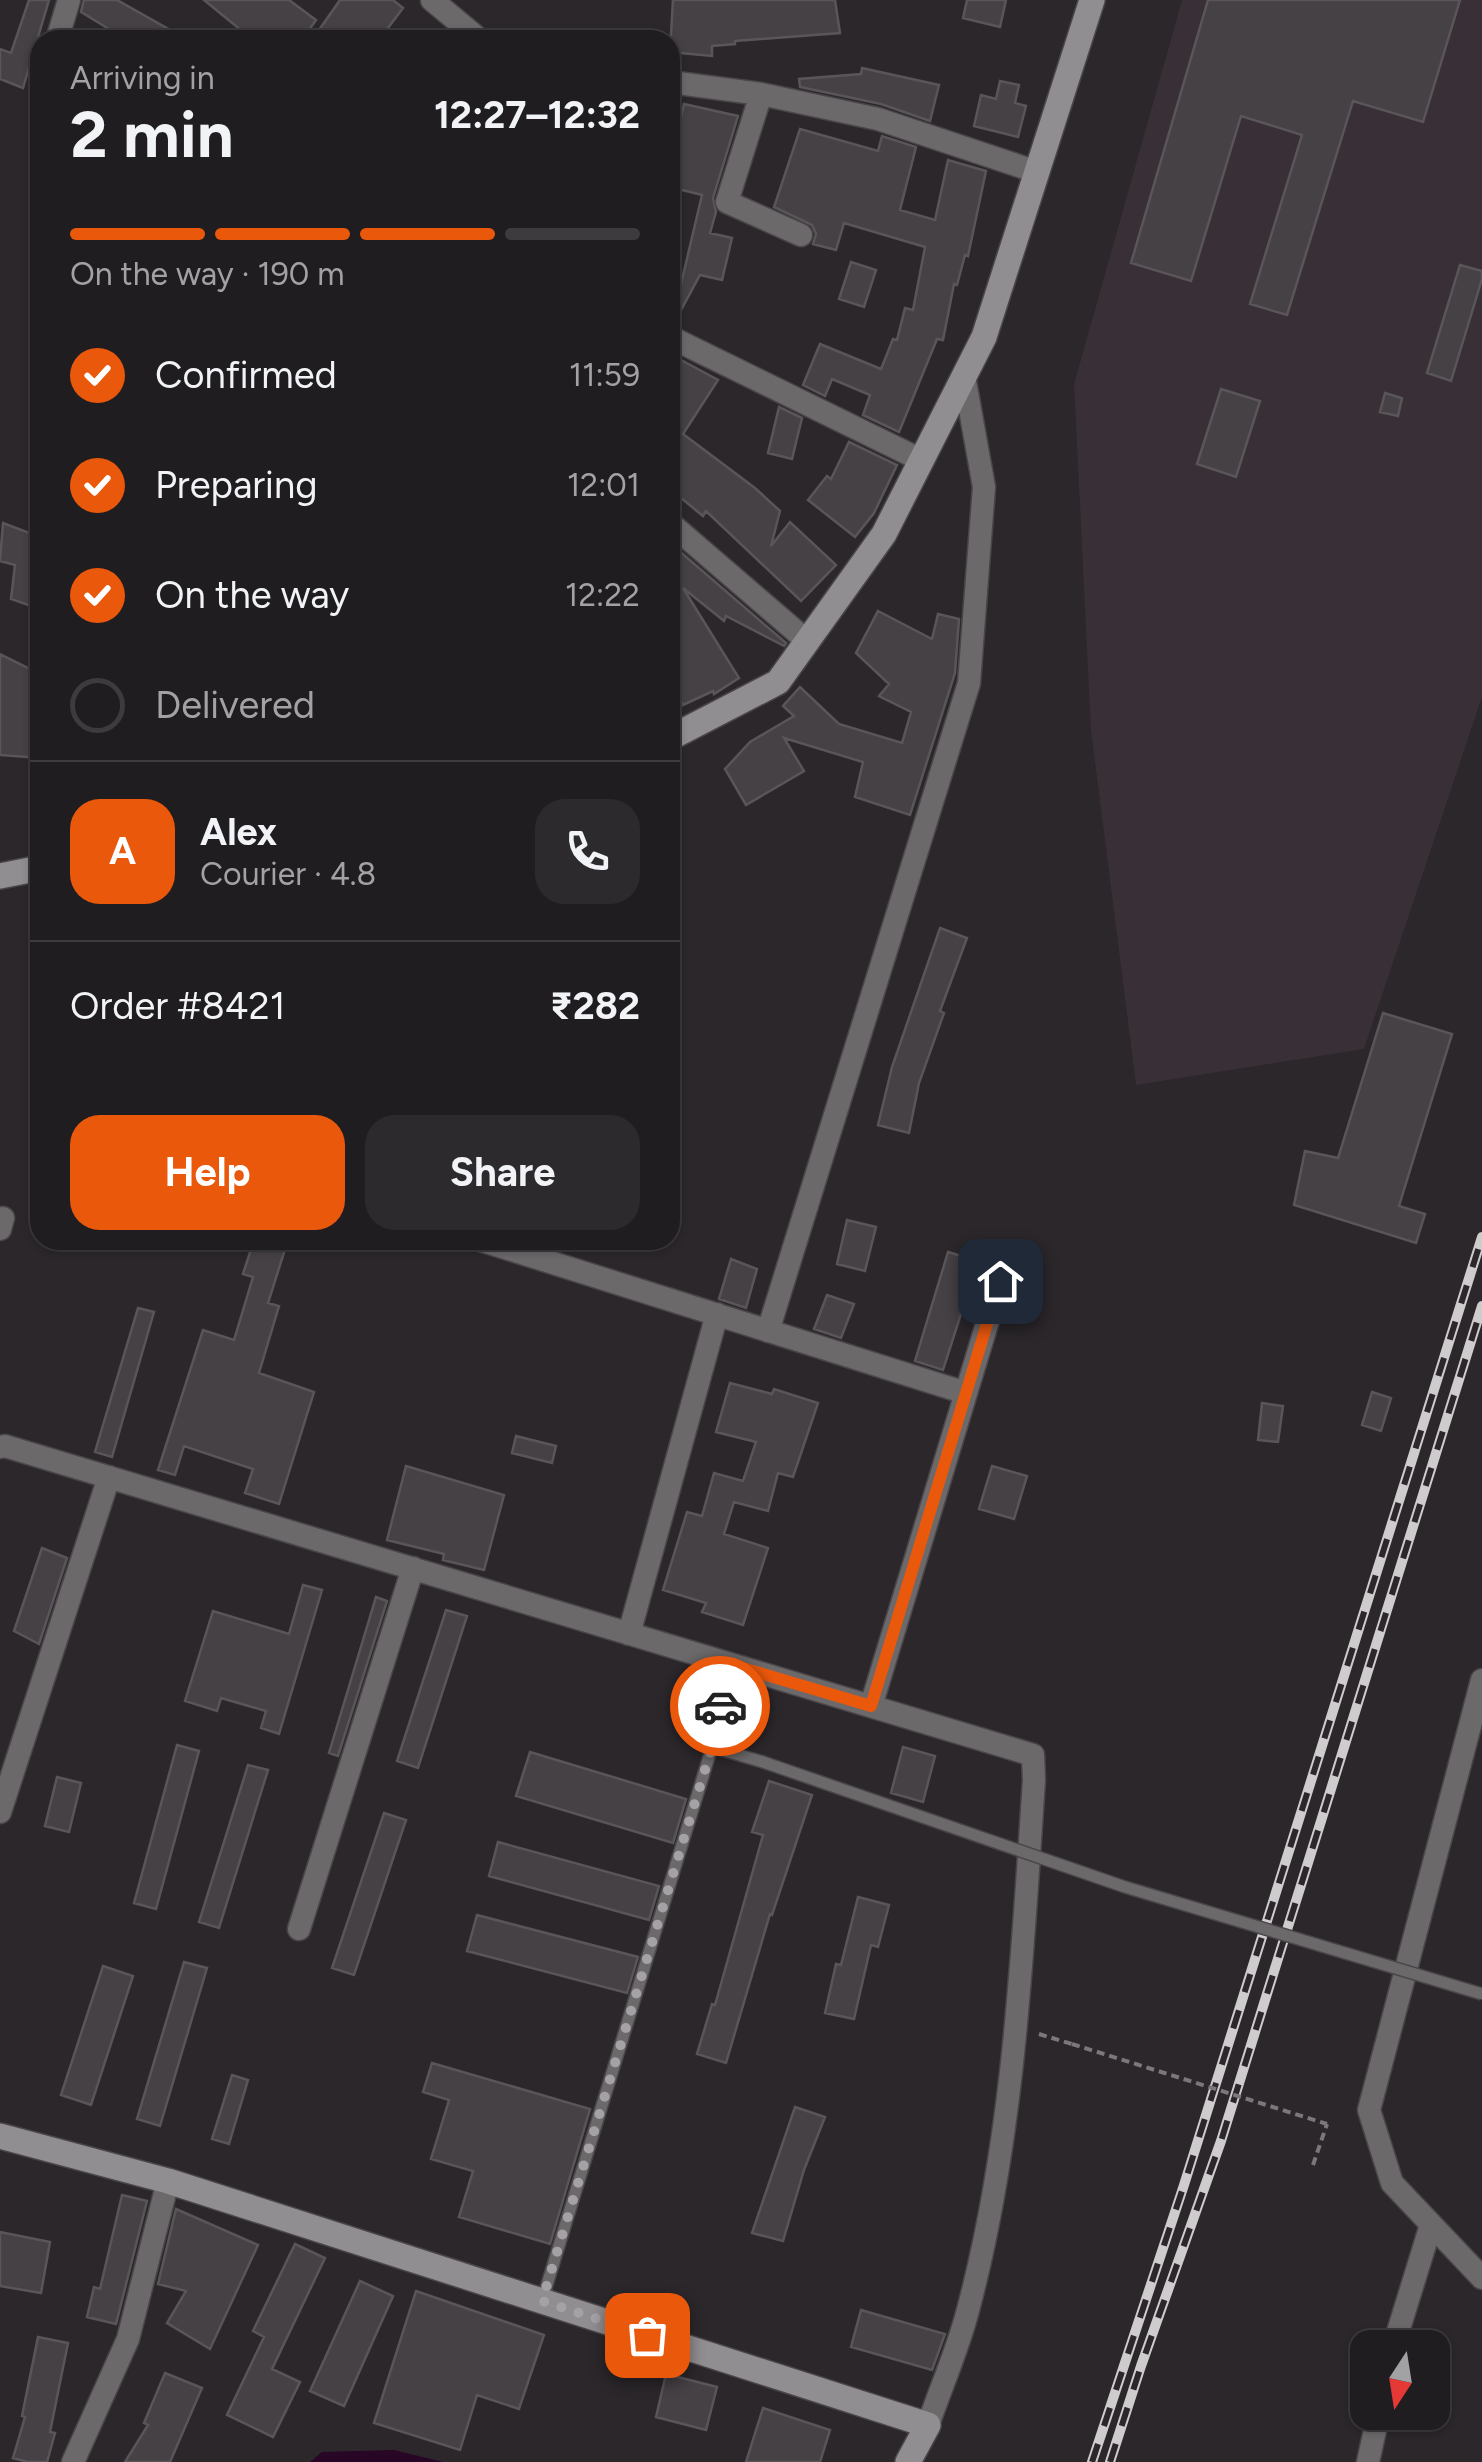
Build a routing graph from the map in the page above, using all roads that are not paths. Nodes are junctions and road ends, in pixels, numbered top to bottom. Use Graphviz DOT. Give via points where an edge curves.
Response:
graph roads {
  1 [pos="68,0"];
  2 [pos="432,0"];
  3 [pos="1092,0"];
  4 [pos="60,30"];
  5 [pos="468,30"];
  6 [pos="680,83"];
  7 [pos="761,94"];
  8 [pos="1037,172"];
  9 [pos="801,235"];
  10 [pos="680,342"];
  11 [pos="964,376"];
  12 [pos="921,460"];
  13 [pos="680,531"];
  14 [pos="807,642"];
  15 [pos="680,733"];
  16 [pos="30,870"];
  17 [pos="0,876"];
  18 [pos="512,1250"];
  19 [pos="1000,1281"];
  20 [pos="717,1314"];
  21 [pos="768,1330"];
  22 [pos="966,1393"];
  23 [pos="0,1447"];
  24 [pos="108,1478"];
  25 [pos="413,1568"];
  26 [pos="629,1634"];
  27 [pos="729,1664"];
  28 [pos="1482,1680"];
  29 [pos="871,1706"];
  30 [pos="712,1747"];
  31 [pos="0,1812"];
  32 [pos="299,1929"];
  33 [pos="1482,1994"];
  34 [pos="0,2136"];
  35 [pos="168,2181"];
  36 [pos="1432,2224"];
  37 [pos="1482,2278"];
  38 [pos="542,2301"];
  39 [pos="1399,2330"];
  40 [pos="928,2425"];
  41 [pos="1375,2430"];
  42 [pos="73,2462"];
  43 [pos="908,2462"];
  44 [pos="1368,2462"];
  1 -- 4 [label="street"];
  2 -- 5 [label="street"];
  3 -- 8 [label="street"];
  6 -- 7 [label="street"];
  7 -- 8 [label="street" via="878,118"];
  7 -- 9 [label="street" via="726,202"];
  8 -- 11 [label="street" via="984,336"];
  10 -- 12 [label="street"];
  11 -- 12 [label="street"];
  11 -- 21 [label="street" via="984,487 970,683"];
  12 -- 14 [label="street" via="884,534"];
  13 -- 14 [label="street"];
  14 -- 15 [label="street" via="778,682"];
  16 -- 17 [label="street"];
  18 -- 20 [label="street"];
  19 -- 22 [label="street"];
  20 -- 21 [label="street"];
  20 -- 26 [label="street"];
  21 -- 22 [label="street"];
  22 -- 29 [label="street"];
  23 -- 24 [label="street"];
  24 -- 25 [label="street"];
  24 -- 31 [label="street"];
  25 -- 26 [label="street"];
  25 -- 32 [label="street"];
  26 -- 27 [label="street"];
  27 -- 29 [label="street"];
  27 -- 30 [label="lane"];
  28 -- 36 [label="street" via="1368,2110 1392,2183"];
  29 -- 40 [label="street" via="1033,1754 1017,2028 998,2170 968,2312"];
  30 -- 33 [label="lane, bridge" via="1125,1886"];
  30 -- 38 [label="lane"];
  34 -- 35 [label="street"];
  35 -- 38 [label="street"];
  35 -- 42 [label="street" via="128,2339"];
  36 -- 37 [label="street"];
  36 -- 39 [label="street"];
  38 -- 40 [label="street"];
  40 -- 43 [label="street"];
  41 -- 44 [label="street"];
}
